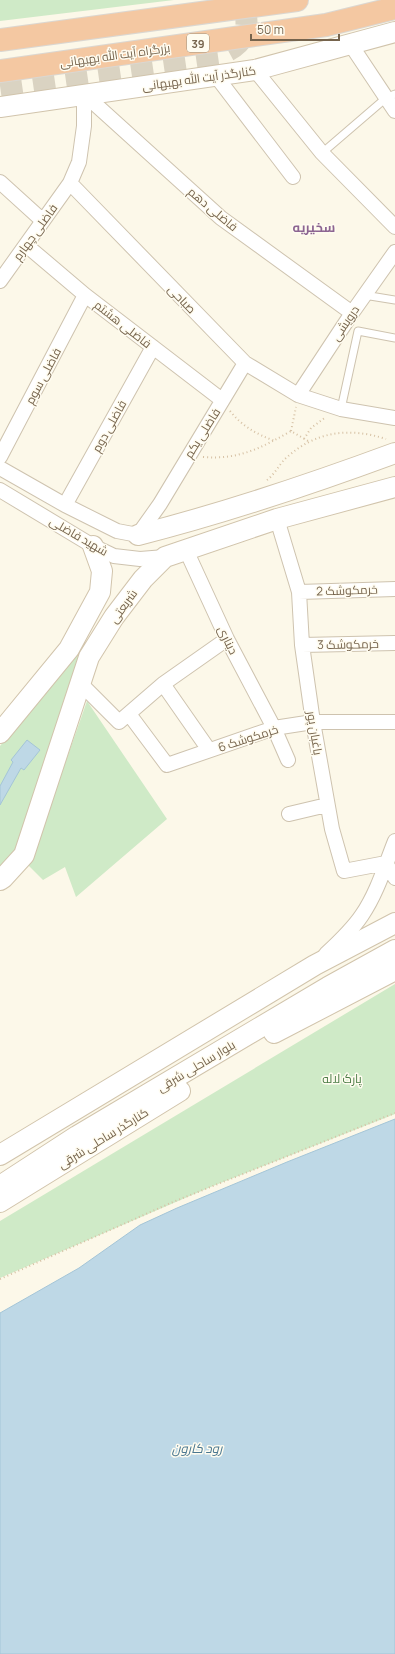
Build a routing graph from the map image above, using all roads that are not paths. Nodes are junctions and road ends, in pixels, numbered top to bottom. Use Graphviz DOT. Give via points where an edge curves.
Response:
graph roads {
  1 [pos="297,0"];
  2 [pos="395,8"];
  3 [pos="395,32"];
  4 [pos="0,40"];
  5 [pos="351,45"];
  6 [pos="255,70"];
  7 [pos="0,71"];
  8 [pos="216,76"];
  9 [pos="84,94"];
  10 [pos="391,96"];
  11 [pos="0,107"];
  12 [pos="395,111"];
  13 [pos="322,153"];
  14 [pos="293,177"];
  15 [pos="0,182"];
  16 [pos="70,183"];
  17 [pos="42,221"];
  18 [pos="395,227"];
  19 [pos="26,245"];
  20 [pos="395,252"];
  21 [pos="2,273"];
  22 [pos="86,295"];
  23 [pos="364,295"];
  24 [pos="395,300"];
  25 [pos="349,318"];
  26 [pos="358,331"];
  27 [pos="395,338"];
  28 [pos="153,347"];
  29 [pos="245,363"];
  30 [pos="298,395"];
  31 [pos="222,400"];
  32 [pos="341,409"];
  33 [pos="395,418"];
  34 [pos="393,447"];
  35 [pos="0,457"];
  36 [pos="0,468"];
  37 [pos="395,487"];
  38 [pos="0,490"];
  39 [pos="160,504"];
  40 [pos="65,505"];
  41 [pos="277,519"];
  42 [pos="179,524"];
  43 [pos="138,535"];
  44 [pos="93,546"];
  45 [pos="186,550"];
  46 [pos="165,556"];
  47 [pos="395,589"];
  48 [pos="299,592"];
  49 [pos="227,639"];
  50 [pos="395,643"];
  51 [pos="302,645"];
  52 [pos="81,684"];
  53 [pos="163,684"];
  54 [pos="129,714"];
  55 [pos="313,722"];
  56 [pos="395,722"];
  57 [pos="274,728"];
  58 [pos="0,733"];
  59 [pos="209,750"];
  60 [pos="288,760"];
  61 [pos="327,805"];
  62 [pos="289,814"];
  63 [pos="395,841"];
  64 [pos="390,859"];
  65 [pos="395,878"];
  66 [pos="0,880"];
  67 [pos="395,923"];
  68 [pos="393,961"];
  69 [pos="315,965"];
  70 [pos="0,1155"];
  71 [pos="0,1186"];
  72 [pos="0,1202"];
  1 -- 4 [label="highway"];
  2 -- 7 [label="highway, بزرگراه آیت الله بهبهانی / 39" via="326,25"];
  3 -- 5 [label="main road, کنارگذر آیت الله بهبهانی"];
  5 -- 6 [label="main road, کنارگذر آیت الله بهبهانی"];
  5 -- 10 [label="street"];
  6 -- 8 [label="main road, کنارگذر آیت الله بهبهانی"];
  6 -- 13 [label="street"];
  8 -- 9 [label="main road, کنارگذر آیت الله بهبهانی"];
  8 -- 14 [label="street"];
  9 -- 11 [label="main road, کنارگذر آیت الله بهبهانی"];
  9 -- 16 [label="street" via="84,126 79,162"];
  9 -- 25 [label="street, فاضلی دهم" via="221,218"];
  10 -- 12 [label="street"];
  10 -- 13 [label="lane"];
  13 -- 18 [label="street"];
  15 -- 17 [label="street"];
  16 -- 17 [label="street, فاضلی چهارم"];
  16 -- 29 [label="street, صباحی"];
  17 -- 19 [label="street, فاضلی چهارم"];
  19 -- 21 [label="street, فاضلی چهارم"];
  19 -- 22 [label="street, فاضلی هشتم"];
  20 -- 23 [label="street, درویشی"];
  22 -- 28 [label="street, فاضلی هشتم"];
  22 -- 35 [label="street, فاضلی سوم"];
  23 -- 24 [label="lane"];
  23 -- 25 [label="street, درویشی"];
  25 -- 26 [label="lane"];
  25 -- 30 [label="street, درویشی"];
  26 -- 27 [label="lane"];
  26 -- 32 [label="lane"];
  28 -- 31 [label="street, فاضلی هشتم"];
  28 -- 40 [label="street, فاضلی دوم"];
  29 -- 30 [label="street, صباحی"];
  29 -- 31 [label="street, فاضلی یکم"];
  30 -- 32 [label="street, صباحی"];
  31 -- 39 [label="street, فاضلی یکم"];
  32 -- 33 [label="street, صباحی"];
  34 -- 42 [label="main road" via="322,480"];
  36 -- 40 [label="street, شهید فاضلی"];
  37 -- 41 [label="main road"];
  38 -- 44 [label="street, شهید فاضلی"];
  39 -- 42 [label="street" via="158,513 164,523"];
  39 -- 43 [label="street, فاضلی یکم"];
  40 -- 43 [label="street, شهید فاضلی" via="117,532"];
  41 -- 45 [label="main road"];
  41 -- 48 [label="street, باغبان پور"];
  42 -- 43 [label="main road"];
  44 -- 46 [label="street, شهید فاضلی" via="114,556 140,559"];
  44 -- 58 [label="main road, شریعتی" via="102,571 100,592 69,649"];
  45 -- 46 [label="main road"];
  45 -- 49 [label="street, دیناری"];
  46 -- 52 [label="main road, شریعتی" via="143,579 114,617 89,658"];
  47 -- 48 [label="street, خرمکوشک 2"];
  48 -- 51 [label="street, باغبان پور"];
  49 -- 53 [label="street"];
  49 -- 57 [label="street, دیناری"];
  50 -- 51 [label="street, خرمکوشک 3"];
  51 -- 55 [label="street, باغبان پور"];
  52 -- 54 [label="street" via="119,722"];
  52 -- 66 [label="main road, شریعتی" via="24,856"];
  53 -- 54 [label="street"];
  53 -- 59 [label="street"];
  54 -- 59 [label="street, خرمکوشک 6" via="167,765"];
  55 -- 56 [label="street, خرمکوشک 6"];
  55 -- 57 [label="street, خرمکوشک 6"];
  55 -- 61 [label="street, باغبان پور"];
  57 -- 59 [label="street, خرمکوشک 6"];
  57 -- 60 [label="street, دیناری"];
  61 -- 62 [label="street"];
  61 -- 64 [label="street, باغبان پور" via="344,871"];
  63 -- 64 [label="street"];
  64 -- 65 [label="street"];
  64 -- 69 [label="street" via="362,915 348,933"];
  67 -- 69 [label="main road, بلوار ساحلی شرقی"];
  68 -- 71 [label="main road, بلوار ساحلی شرقی" via="328,987 78,1136"];
  68 -- 72 [label="main road, کنارگذر ساحلی شرقی"];
  69 -- 70 [label="main road, بلوار ساحلی شرقی"];
}
